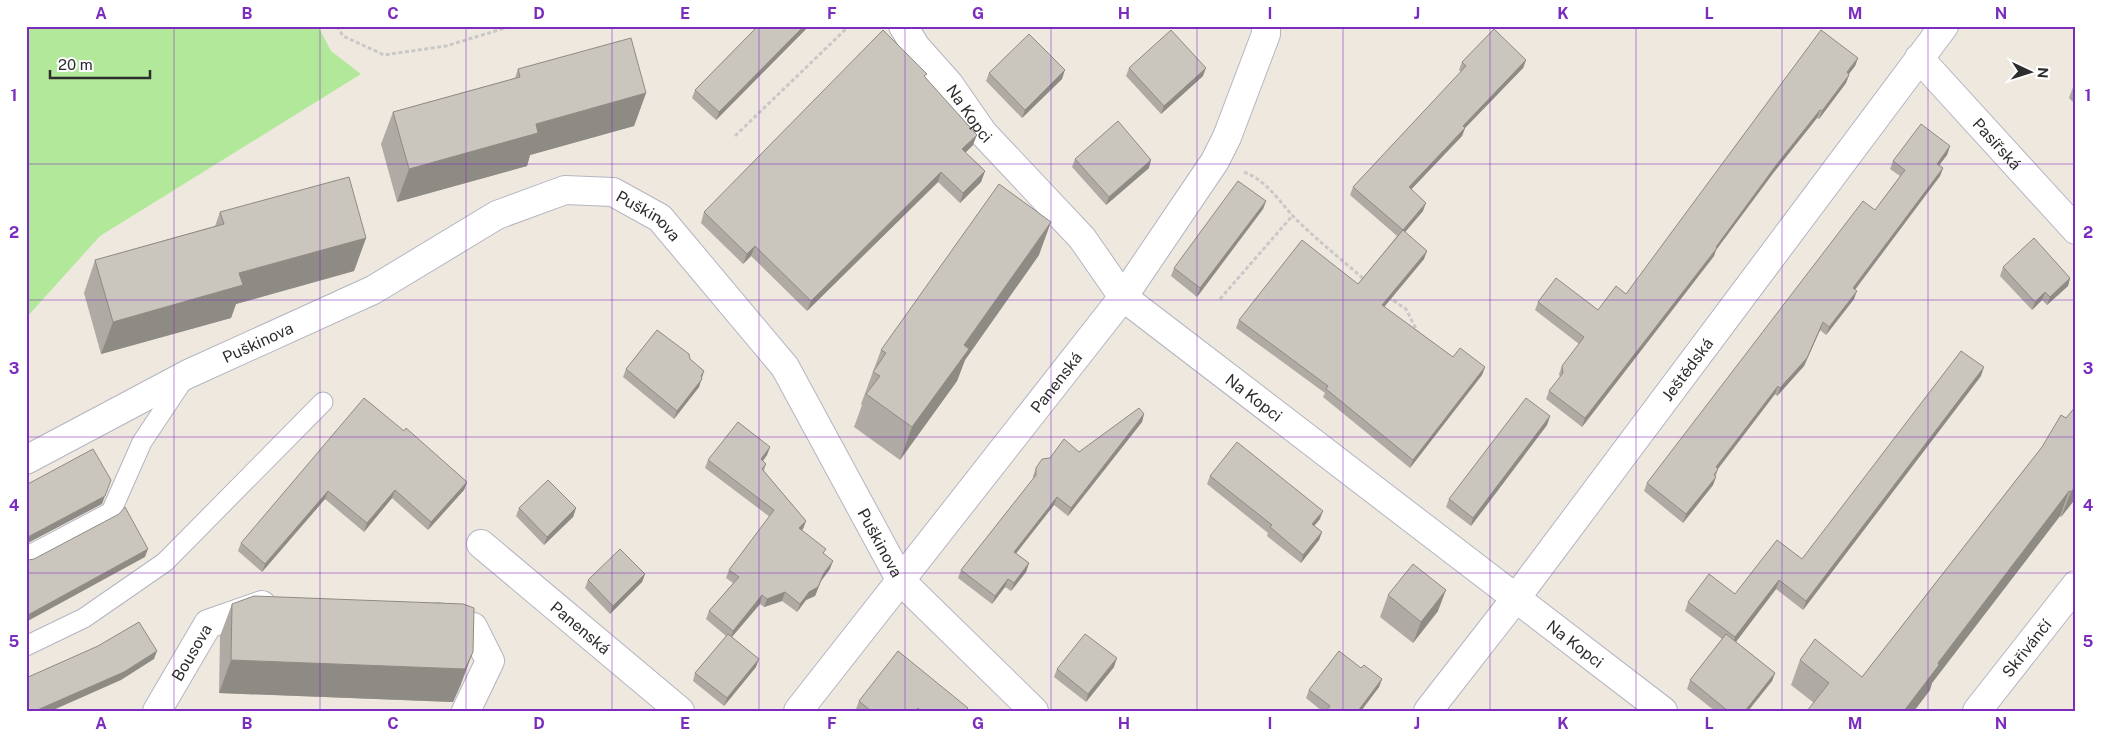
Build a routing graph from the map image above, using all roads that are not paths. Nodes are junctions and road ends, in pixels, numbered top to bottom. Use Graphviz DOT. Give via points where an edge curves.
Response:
graph roads {
  1 [pos="903,26"];
  2 [pos="1266,26"];
  3 [pos="1944,26"];
  4 [pos="1919,58"];
  5 [pos="2076,230"];
  6 [pos="1123,297"];
  7 [pos="188,374"];
  8 [pos="322,402"];
  9 [pos="26,460"];
  10 [pos="481,544"];
  11 [pos="26,557"];
  12 [pos="902,581"];
  13 [pos="2076,585"];
  14 [pos="1516,598"];
  15 [pos="285,600"];
  16 [pos="417,611"];
  17 [pos="26,646"];
  18 [pos="157,711"];
  19 [pos="466,711"];
  20 [pos="680,711"];
  21 [pos="798,711"];
  22 [pos="1034,711"];
  23 [pos="1428,711"];
  24 [pos="1663,711"];
  25 [pos="1978,711"];
  1 -- 6 [label="street, Na Kopci" via="983,133 1082,238"];
  2 -- 6 [label="street, Panenská" via="1266,34 1215,161"];
  3 -- 4 [label="street, Ještědská"];
  4 -- 5 [label="street, Pasířská"];
  4 -- 14 [label="street, Ještědská"];
  6 -- 12 [label="street, Panenská"];
  6 -- 14 [label="street, Na Kopci"];
  7 -- 9 [label="street, Puškinova"];
  7 -- 11 [label="lane" via="142,442 111,512"];
  7 -- 12 [label="street, Puškinova" via="373,290 497,215 565,190 613,192 660,218 785,367"];
  8 -- 17 [label="lane" via="165,562 84,618"];
  10 -- 20 [label="street, Panenská"];
  12 -- 21 [label="street, Panenská"];
  12 -- 22 [label="street, Puškinova"];
  13 -- 25 [label="street, Skřivánčí"];
  14 -- 23 [label="street, Ještědská"];
  14 -- 24 [label="street, Na Kopci"];
  15 -- 18 [label="street, Bousova" via="276,600 208,624"];
  16 -- 19 [label="street" via="473,627 490,661"];
}
